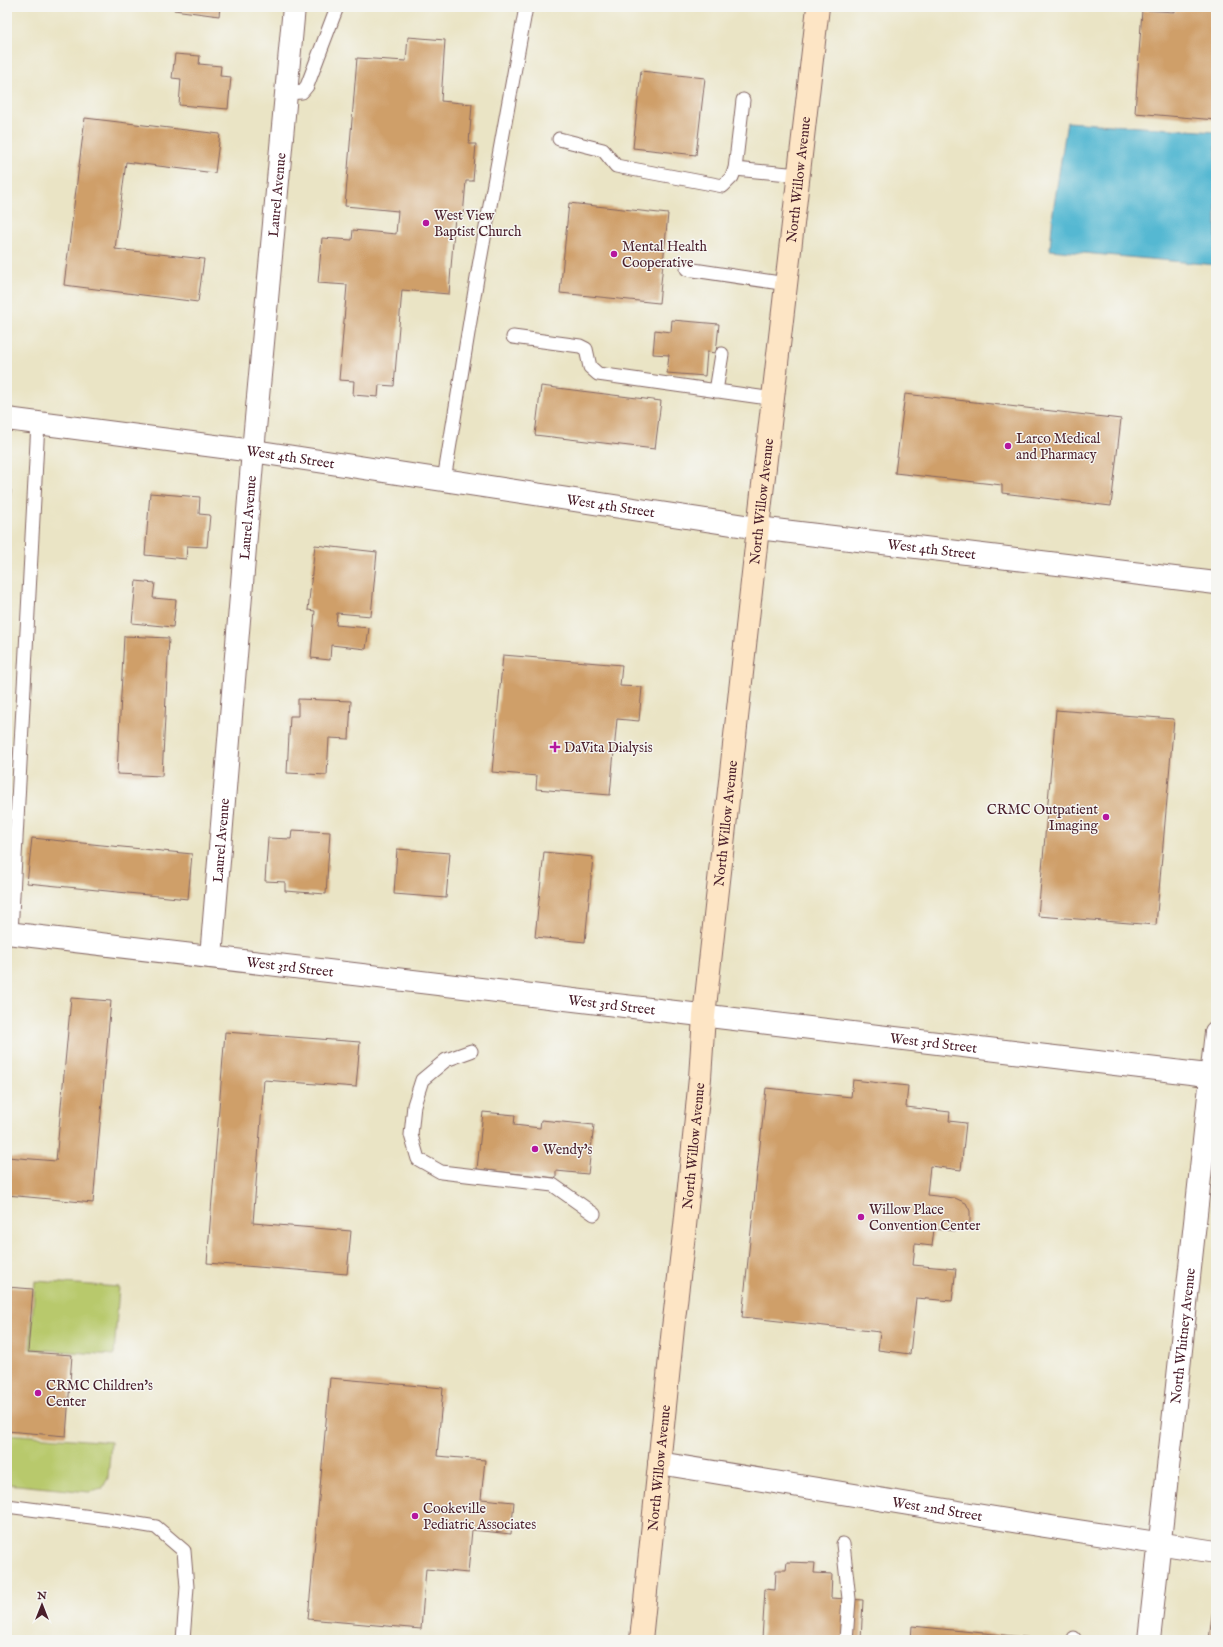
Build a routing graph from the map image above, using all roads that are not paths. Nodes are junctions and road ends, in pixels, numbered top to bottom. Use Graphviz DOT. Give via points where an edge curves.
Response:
graph roads {
  1 [pos="294,7"];
  2 [pos="337,7"];
  3 [pos="522,7"];
  4 [pos="526,7"];
  5 [pos="818,7"];
  6 [pos="286,93"];
  7 [pos="743,100"];
  8 [pos="559,139"];
  9 [pos="735,169"];
  10 [pos="799,175"];
  11 [pos="687,269"];
  12 [pos="787,284"];
  13 [pos="513,337"];
  14 [pos="722,354"];
  15 [pos="716,391"];
  16 [pos="774,399"];
  17 [pos="7,419"];
  18 [pos="38,423"];
  19 [pos="253,451"];
  20 [pos="444,480"];
  21 [pos="758,528"];
  22 [pos="1216,583"];
  23 [pos="9,933"];
  24 [pos="211,957"];
  25 [pos="704,1016"];
  26 [pos="1216,1032"];
  27 [pos="471,1051"];
  28 [pos="1213,1075"];
  29 [pos="594,1214"];
  30 [pos="659,1463"];
  31 [pos="7,1506"];
  32 [pos="1161,1543"];
  33 [pos="843,1544"];
  34 [pos="1216,1552"];
  35 [pos="183,1640"];
  36 [pos="641,1640"];
  37 [pos="846,1640"];
  38 [pos="1149,1640"];
  1 -- 6 [label="street, Laurel Avenue"];
  2 -- 6 [label="lane" via="306,86 302,92"];
  3 -- 4 [label="lane"];
  4 -- 20 [label="lane" via="479,266"];
  5 -- 10 [label="main road, North Willow Avenue"];
  6 -- 19 [label="street, Laurel Avenue"];
  7 -- 9 [label="lane"];
  8 -- 9 [label="lane" via="603,150 616,166 723,186 732,177"];
  9 -- 10 [label="lane"];
  10 -- 12 [label="main road, North Willow Avenue"];
  11 -- 12 [label="lane"];
  12 -- 16 [label="main road, North Willow Avenue"];
  13 -- 15 [label="lane" via="580,346 586,349 590,367 598,374"];
  14 -- 15 [label="lane"];
  15 -- 16 [label="lane"];
  16 -- 21 [label="main road, North Willow Avenue"];
  17 -- 18 [label="street, West 4th Street"];
  18 -- 19 [label="street, West 4th Street"];
  18 -- 23 [label="lane"];
  19 -- 20 [label="street, West 4th Street"];
  19 -- 24 [label="street, Laurel Avenue"];
  20 -- 21 [label="street, West 4th Street"];
  21 -- 22 [label="street, West 4th Street"];
  21 -- 25 [label="main road, North Willow Avenue"];
  23 -- 24 [label="street, West 3rd Street"];
  24 -- 25 [label="street, West 3rd Street"];
  25 -- 28 [label="street, West 3rd Street"];
  25 -- 30 [label="main road, North Willow Avenue" via="687,1211"];
  26 -- 28 [label="street, North Whitney Avenue"];
  27 -- 29 [label="lane" via="446,1060 422,1080 414,1105 411,1135 418,1159 441,1172 553,1185"];
  28 -- 32 [label="street, North Whitney Avenue"];
  30 -- 32 [label="street, West 2nd Street"];
  30 -- 36 [label="main road, North Willow Avenue"];
  31 -- 35 [label="lane" via="107,1518 156,1527 184,1551 187,1588"];
  32 -- 34 [label="street, West 2nd Street"];
  32 -- 38 [label="street, North Whitney Avenue"];
  33 -- 37 [label="lane" via="849,1599"];
}
